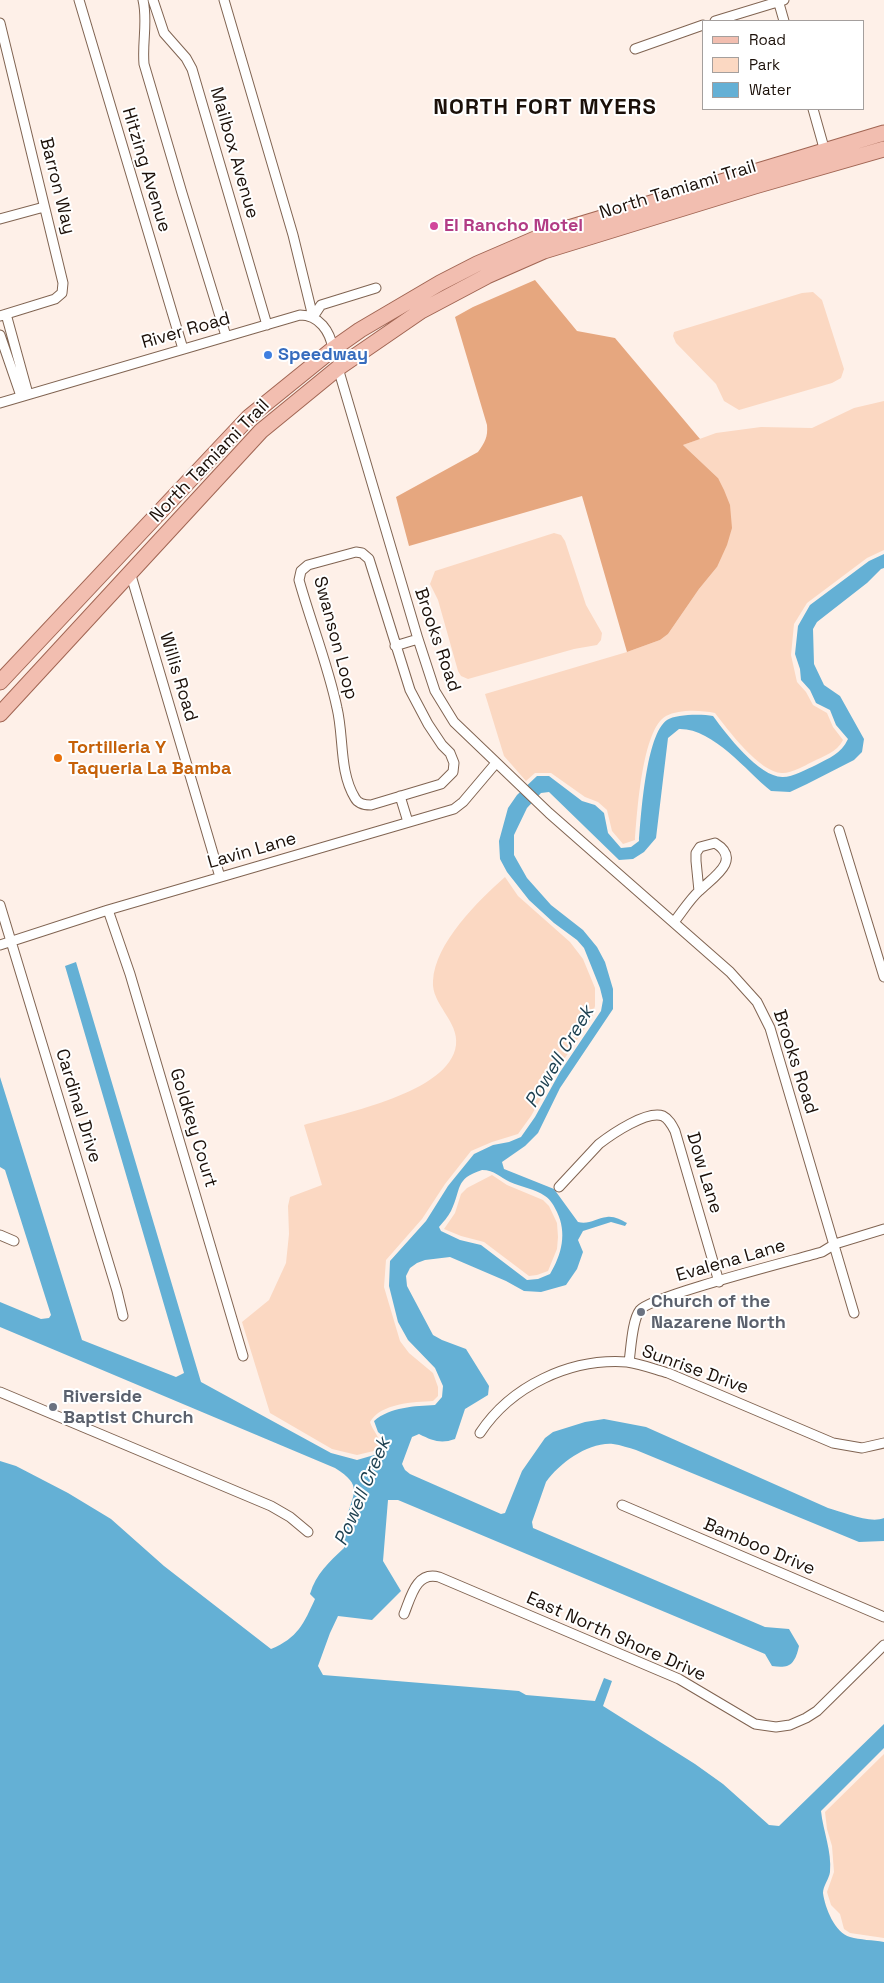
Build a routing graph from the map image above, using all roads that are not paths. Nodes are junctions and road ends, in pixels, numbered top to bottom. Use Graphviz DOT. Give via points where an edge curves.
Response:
graph roads {
  1 [pos="79,0"];
  2 [pos="143,0"];
  3 [pos="153,0"];
  4 [pos="224,0"];
  5 [pos="780,1"];
  6 [pos="718,20"];
  7 [pos="784,20"];
  8 [pos="0,23"];
  9 [pos="702,26"];
  10 [pos="634,49"];
  11 [pos="813,110"];
  12 [pos="884,133"];
  13 [pos="884,149"];
  14 [pos="827,158"];
  15 [pos="44,207"];
  16 [pos="619,213"];
  17 [pos="0,219"];
  18 [pos="577,226"];
  19 [pos="588,237"];
  20 [pos="544,251"];
  21 [pos="376,288"];
  22 [pos="3,315"];
  23 [pos="313,317"];
  24 [pos="266,324"];
  25 [pos="360,330"];
  26 [pos="0,336"];
  27 [pos="226,336"];
  28 [pos="183,349"];
  29 [pos="332,349"];
  30 [pos="17,352"];
  31 [pos="7,355"];
  32 [pos="338,368"];
  33 [pos="310,390"];
  34 [pos="25,395"];
  35 [pos="0,402"];
  36 [pos="136,536"];
  37 [pos="130,572"];
  38 [pos="418,639"];
  39 [pos="395,646"];
  40 [pos="0,682"];
  41 [pos="0,714"];
  42 [pos="496,763"];
  43 [pos="400,796"];
  44 [pos="408,822"];
  45 [pos="840,830"];
  46 [pos="220,877"];
  47 [pos="699,891"];
  48 [pos="0,905"];
  49 [pos="108,910"];
  50 [pos="674,922"];
  51 [pos="12,940"];
  52 [pos="0,945"];
  53 [pos="884,977"];
  54 [pos="559,1187"];
  55 [pos="884,1229"];
  56 [pos="0,1235"];
  57 [pos="14,1241"];
  58 [pos="835,1244"];
  59 [pos="719,1282"];
  60 [pos="854,1313"];
  61 [pos="123,1316"];
  62 [pos="243,1356"];
  63 [pos="629,1362"];
  64 [pos="0,1392"];
  65 [pos="480,1432"];
  66 [pos="884,1443"];
  67 [pos="622,1505"];
  68 [pos="308,1532"];
  69 [pos="404,1614"];
  70 [pos="884,1617"];
  71 [pos="884,1645"];
  1 -- 28 [label="street, Hitzing Avenue"];
  2 -- 27 [label="street, Hitzing Avenue" via="146,22 144,64"];
  3 -- 24 [label="street, Mailbox Avenue" via="164,34 192,69"];
  4 -- 23 [label="street, Mailbox Avenue" via="291,226"];
  5 -- 6 [label="street"];
  5 -- 7 [label="street"];
  8 -- 15 [label="street, Barron Way"];
  9 -- 10 [label="street"];
  11 -- 14 [label="street"];
  12 -- 14 [label="main road, North Tamiami Trail"];
  13 -- 14 [label="main road, North Tamiami Trail"];
  14 -- 16 [label="main road, North Tamiami Trail"];
  14 -- 19 [label="main road, North Tamiami Trail"];
  15 -- 17 [label="street"];
  15 -- 22 [label="street, Barron Way" via="63,283 62,293 55,299"];
  16 -- 18 [label="main road, North Tamiami Trail"];
  16 -- 19 [label="main road" via="596,224"];
  18 -- 20 [label="main road" via="572,236"];
  18 -- 25 [label="main road, North Tamiami Trail" via="542,236 477,264"];
  19 -- 20 [label="main road, North Tamiami Trail"];
  20 -- 32 [label="main road, North Tamiami Trail" via="487,276 421,311"];
  21 -- 23 [label="street" via="321,305"];
  22 -- 30 [label="street"];
  23 -- 24 [label="street, River Road" via="300,315"];
  23 -- 29 [label="street" via="330,336"];
  24 -- 27 [label="street, River Road"];
  25 -- 29 [label="main road, North Tamiami Trail"];
  25 -- 32 [label="main road" via="343,353"];
  26 -- 31 [label="street"];
  27 -- 28 [label="street, River Road"];
  28 -- 34 [label="street, River Road"];
  29 -- 33 [label="main road" via="328,365"];
  29 -- 36 [label="main road, North Tamiami Trail" via="249,417"];
  30 -- 31 [label="street"];
  30 -- 34 [label="street"];
  31 -- 34 [label="street"];
  32 -- 33 [label="main road, North Tamiami Trail"];
  32 -- 38 [label="street, Brooks Road"];
  33 -- 37 [label="main road, North Tamiami Trail" via="261,432"];
  34 -- 35 [label="street, River Road"];
  36 -- 37 [label="main road" via="129,555"];
  36 -- 40 [label="main road, North Tamiami Trail"];
  37 -- 41 [label="main road, North Tamiami Trail"];
  37 -- 46 [label="street, Willis Road"];
  38 -- 39 [label="street"];
  38 -- 42 [label="street, Brooks Road" via="440,702 454,722"];
  39 -- 43 [label="street, Swanson Loop" via="419,709 454,763 453,772 441,784"];
  39 -- 43 [label="street, Swanson Loop" via="366,556 350,552 304,567 299,580 337,707 345,770 354,797 364,805"];
  42 -- 44 [label="street, Lavin Lane" via="463,802 454,808"];
  42 -- 50 [label="street, Brooks Road"];
  43 -- 44 [label="street"];
  44 -- 46 [label="street, Lavin Lane"];
  45 -- 53 [label="street"];
  46 -- 49 [label="street, Lavin Lane"];
  47 -- 47 [label="street" via="721,872 726,863 726,855 715,843 700,847 696,853"];
  47 -- 50 [label="street"];
  48 -- 51 [label="street, Cardinal Drive"];
  49 -- 51 [label="street, Lavin Lane"];
  49 -- 62 [label="street, Goldkey Court" via="133,983"];
  50 -- 58 [label="street, Brooks Road" via="730,972 762,1010"];
  51 -- 52 [label="street, Lavin Lane"];
  51 -- 61 [label="street, Cardinal Drive"];
  54 -- 59 [label="street, Dow Lane" via="606,1138 643,1118 663,1116 670,1122 680,1146"];
  55 -- 58 [label="street, Evalena Lane"];
  56 -- 57 [label="street"];
  58 -- 59 [label="street, Evalena Lane" via="822,1252"];
  58 -- 60 [label="street, Brooks Road"];
  59 -- 63 [label="street, Evalena Lane" via="645,1305 635,1321"];
  63 -- 65 [label="street, Sunrise Drive" via="584,1365 543,1378 516,1395"];
  63 -- 66 [label="street, Sunrise Drive" via="668,1373 834,1443 862,1448"];
  64 -- 68 [label="street" via="271,1506"];
  67 -- 70 [label="street, Bamboo Drive"];
  69 -- 71 [label="street, East North Shore Drive" via="418,1582 426,1576 439,1576 679,1679 755,1724 776,1727 790,1725 817,1711"];
}
